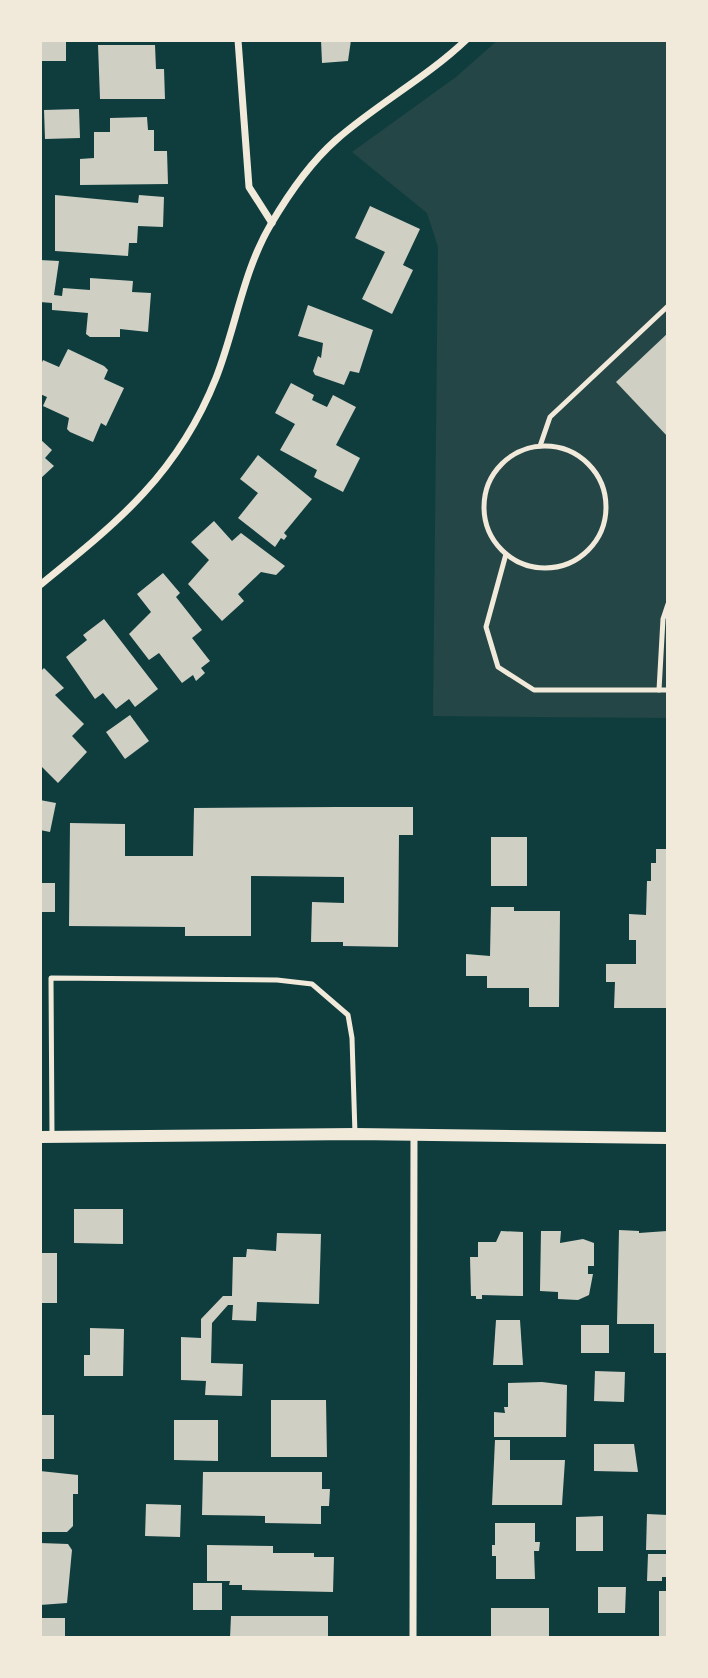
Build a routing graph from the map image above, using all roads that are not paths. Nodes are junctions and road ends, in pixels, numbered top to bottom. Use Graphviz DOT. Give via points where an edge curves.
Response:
graph roads {
  1 [pos="238,40"];
  2 [pos="466,40"];
  3 [pos="271,223"];
  4 [pos="668,306"];
  5 [pos="540,446"];
  6 [pos="506,554"];
  7 [pos="40,585"];
  8 [pos="668,604"];
  9 [pos="659,690"];
  10 [pos="668,690"];
  11 [pos="355,1134"];
  12 [pos="414,1135"];
  13 [pos="46,1137"];
  14 [pos="668,1138"];
  15 [pos="413,1638"];
  1 -- 3 [label="street" via="249,187"];
  2 -- 3 [label="street" via="334,142"];
  3 -- 7 [label="street" via="252,262 216,378 191,432 155,484"];
  4 -- 5 [label="lane" via="550,417"];
  5 -- 6 [label="lane" via="517,453 498,467 486,489 487,524"];
  5 -- 6 [label="lane" via="564,449 584,460 600,479 607,502 604,525 593,547 574,561 550,568 527,566"];
  6 -- 9 [label="lane" via="486,627 498,667 534,690"];
  8 -- 9 [label="lane"];
  9 -- 10 [label="lane"];
  11 -- 12 [label="street"];
  11 -- 13 [label="street"];
  11 -- 13 [label="lane" via="348,1015 312,984 51,978"];
  12 -- 14 [label="street"];
  12 -- 15 [label="street"];
}
